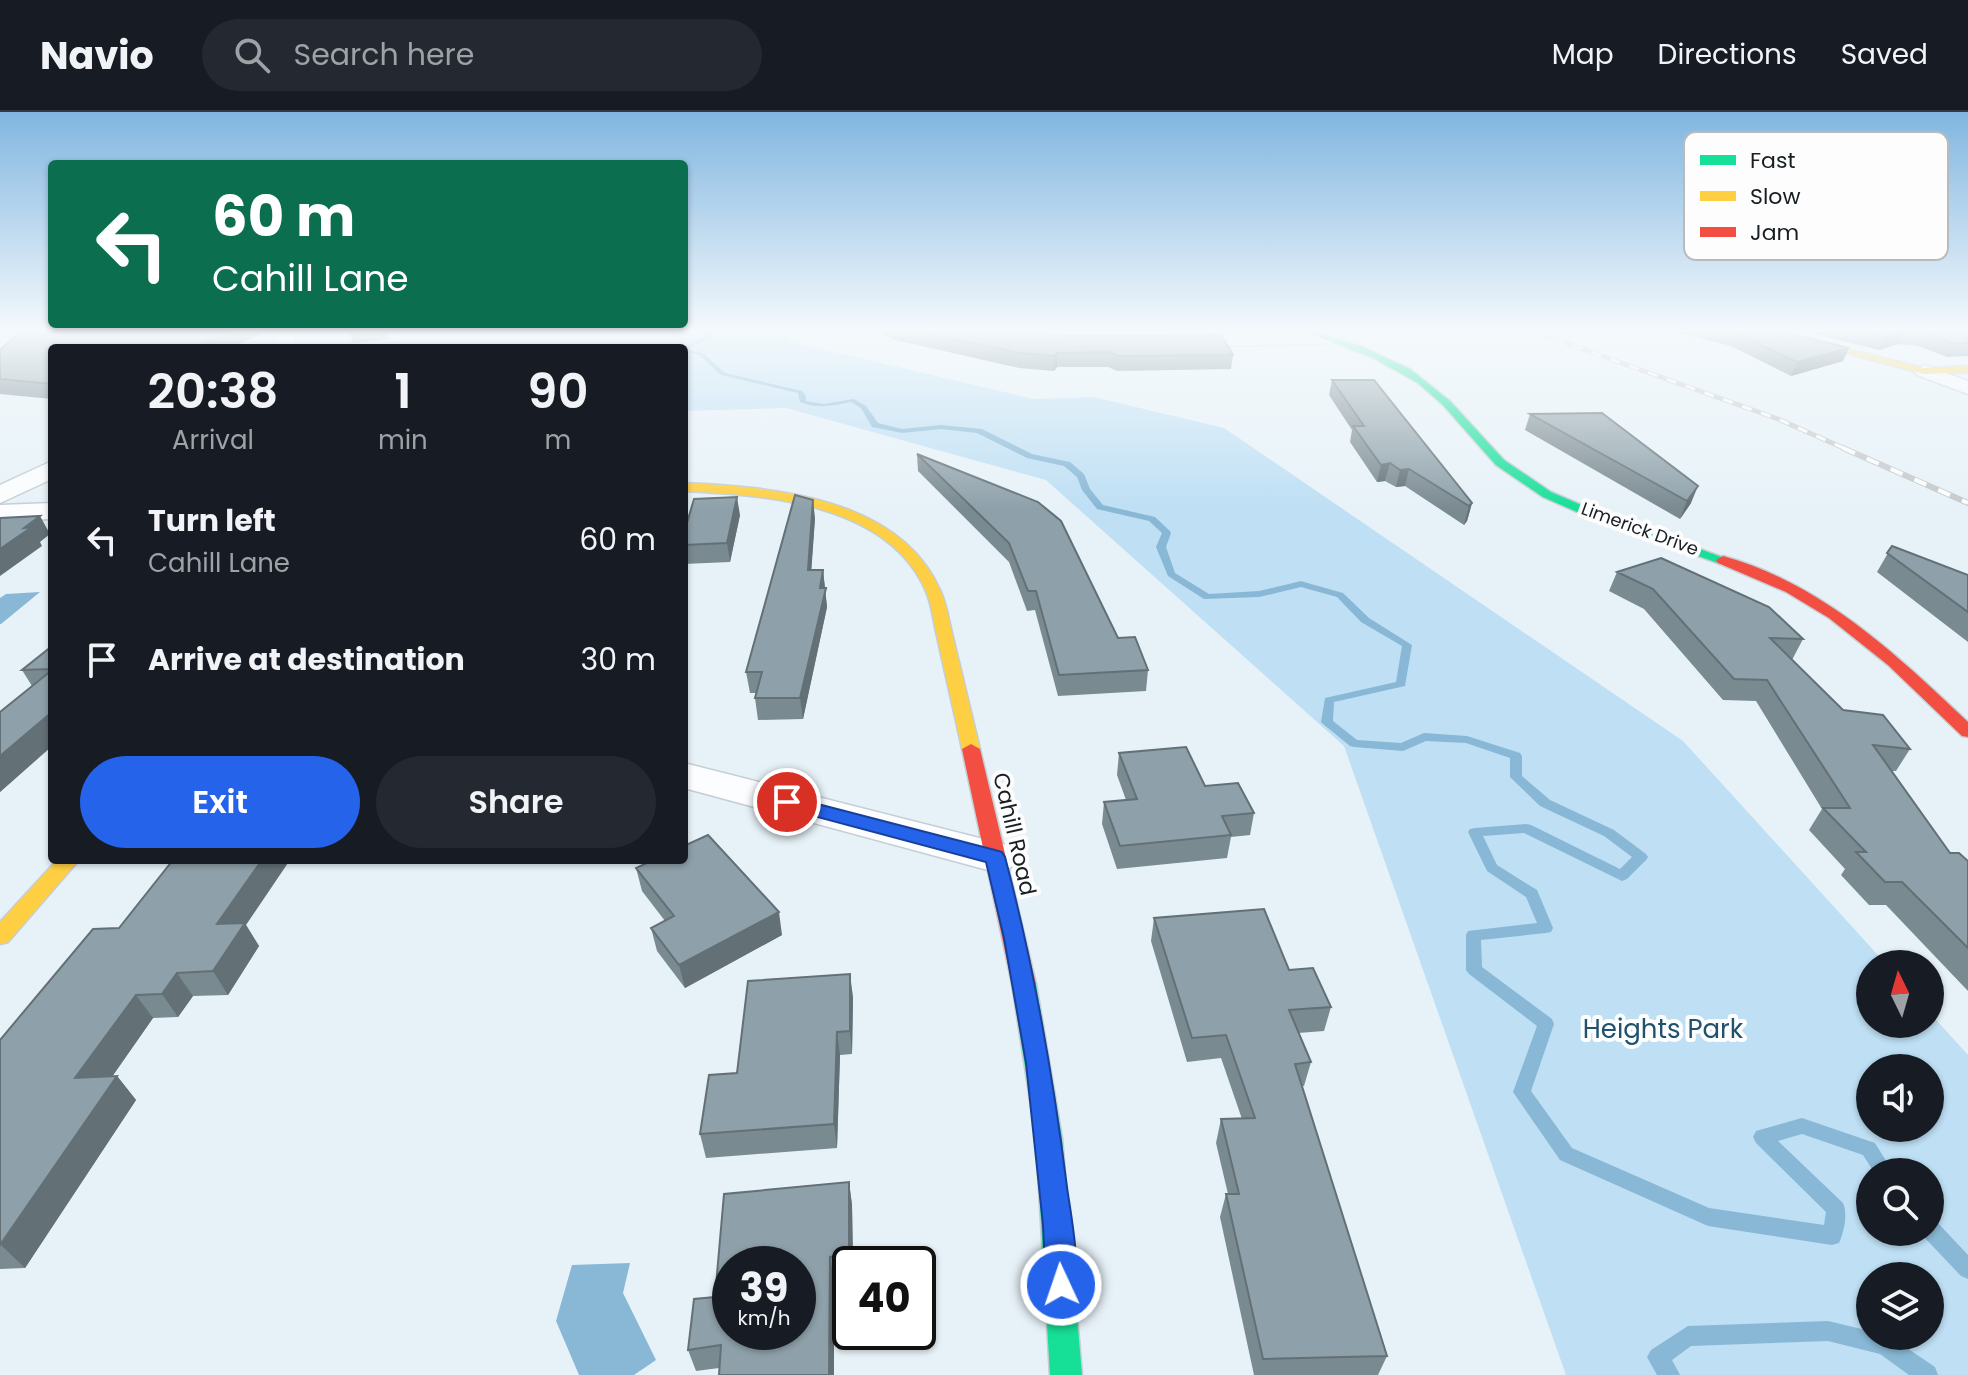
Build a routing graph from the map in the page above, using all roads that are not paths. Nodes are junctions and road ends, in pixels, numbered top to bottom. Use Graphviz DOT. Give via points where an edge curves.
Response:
graph roads {
  1 [pos="1433,391"];
  2 [pos="48,471"];
  3 [pos="688,487"];
  4 [pos="0,495"];
  5 [pos="48,511"];
  6 [pos="0,513"];
  7 [pos="1968,732"];
  8 [pos="688,776"];
  9 [pos="995,857"];
  10 [pos="65,864"];
  11 [pos="0,936"];
  12 [pos="1066,1375"];
  1 -- 7 [label="street, Limerick Drive" via="1523,481 1563,502 1725,561 1832,612"];
  2 -- 4 [label="street"];
  3 -- 9 [label="street, Cahill Road" via="777,495 864,524 891,536 926,570"];
  5 -- 6 [label="street"];
  8 -- 9 [label="street"];
  9 -- 12 [label="street, Cahill Road" via="1039,1063 1058,1225"];
  10 -- 11 [label="street"];
}
